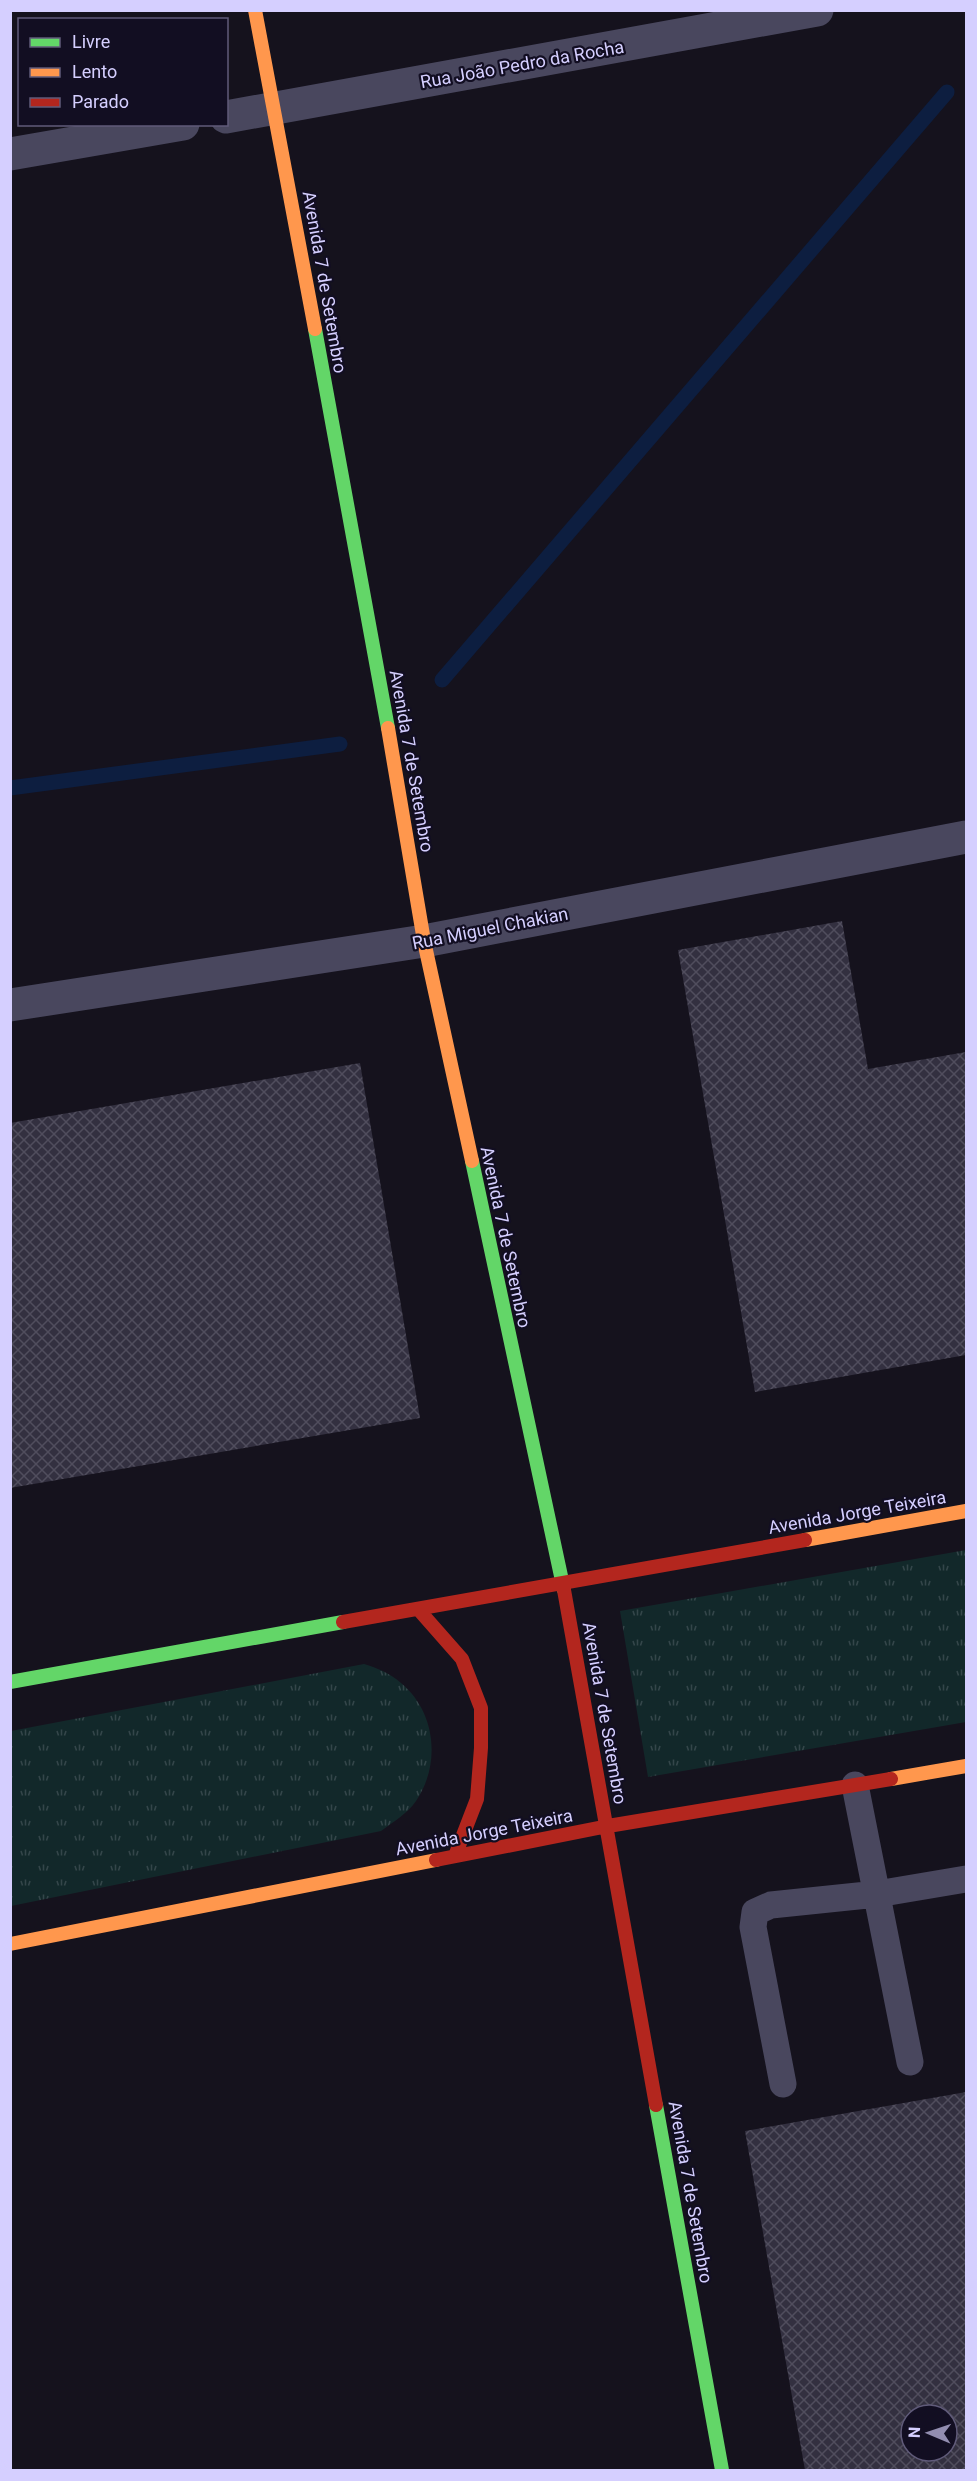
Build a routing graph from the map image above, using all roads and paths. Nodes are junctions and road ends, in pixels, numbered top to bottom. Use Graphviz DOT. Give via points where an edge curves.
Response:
graph roads {
  1 [pos="255,10"];
  2 [pos="817,10"];
  3 [pos="275,109"];
  4 [pos="228,117"];
  5 [pos="171,126"];
  6 [pos="10,154"];
  7 [pos="966,837"];
  8 [pos="424,941"];
  9 [pos="10,1005"];
  10 [pos="966,1511"];
  11 [pos="563,1584"];
  12 [pos="418,1609"];
  13 [pos="10,1682"];
  14 [pos="966,1766"];
  15 [pos="855,1785"];
  16 [pos="608,1826"];
  17 [pos="455,1856"];
  18 [pos="966,1879"];
  19 [pos="877,1894"];
  20 [pos="10,1944"];
  21 [pos="910,2062"];
  22 [pos="783,2084"];
  23 [pos="722,2470"];
  1 -- 3 [label="main road, Avenida 7 de Setembro"];
  2 -- 3 [label="street, Rua João Pedro da Rocha"];
  3 -- 4 [label="street, Rua João Pedro da Rocha"];
  3 -- 8 [label="main road, Avenida 7 de Setembro"];
  5 -- 6 [label="street"];
  7 -- 8 [label="street, Rua Miguel Chakian"];
  8 -- 9 [label="street, Rua Miguel Chakian"];
  8 -- 11 [label="main road, Avenida 7 de Setembro"];
  10 -- 11 [label="main road, Avenida Jorge Teixeira"];
  11 -- 12 [label="main road, Avenida Jorge Teixeira"];
  11 -- 16 [label="main road, Avenida 7 de Setembro"];
  12 -- 13 [label="main road, Avenida Jorge Teixeira"];
  12 -- 17 [label="main road" via="462,1659 480,1708 477,1799"];
  14 -- 15 [label="main road, Avenida Jorge Teixeira"];
  15 -- 16 [label="main road, Avenida Jorge Teixeira"];
  15 -- 19 [label="lane"];
  16 -- 17 [label="main road, Avenida Jorge Teixeira"];
  16 -- 23 [label="main road, Avenida 7 de Setembro"];
  17 -- 20 [label="main road, Avenida Jorge Teixeira"];
  18 -- 19 [label="lane"];
  19 -- 21 [label="lane"];
  19 -- 22 [label="lane" via="771,1905 755,1912 753,1927"];
}
